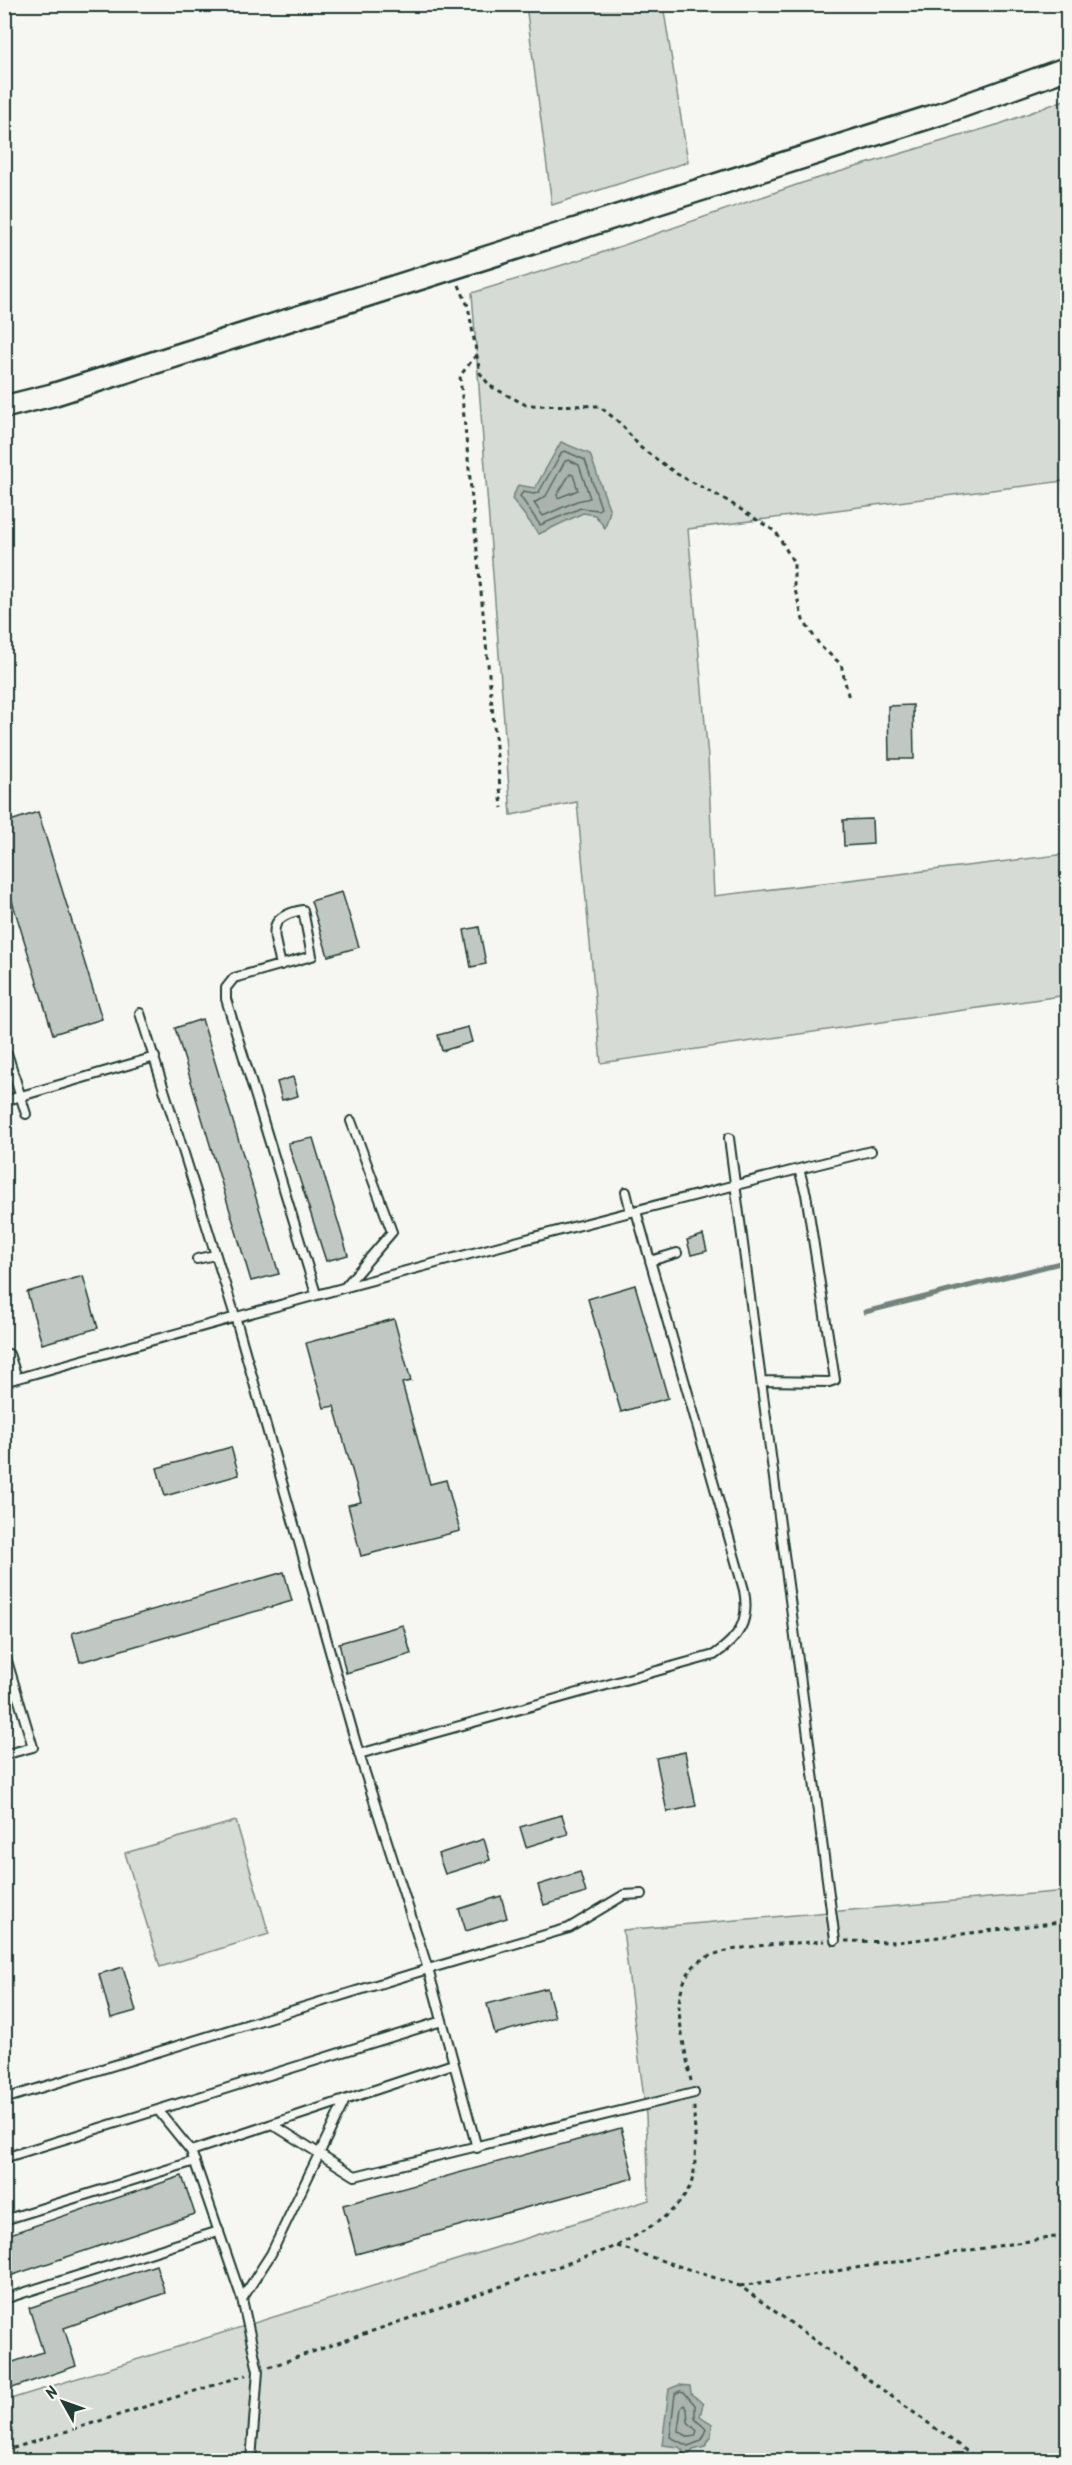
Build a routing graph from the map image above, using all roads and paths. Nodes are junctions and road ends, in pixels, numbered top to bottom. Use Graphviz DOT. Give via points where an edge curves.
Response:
graph roads {
  1 [pos="1068,68"];
  2 [pos="453,270"];
  3 [pos="476,354"];
  4 [pos="4,407"];
  5 [pos="849,699"];
  6 [pos="502,808"];
  7 [pos="281,965"];
  8 [pos="140,1013"];
  9 [pos="8,1056"];
  10 [pos="155,1057"];
  11 [pos="20,1096"];
  12 [pos="4,1101"];
  13 [pos="26,1114"];
  14 [pos="351,1121"];
  15 [pos="729,1138"];
  16 [pos="871,1151"];
  17 [pos="799,1169"];
  18 [pos="735,1184"];
  19 [pos="626,1192"];
  20 [pos="633,1212"];
  21 [pos="677,1253"];
  22 [pos="215,1255"];
  23 [pos="197,1259"];
  24 [pos="650,1261"];
  25 [pos="345,1287"];
  26 [pos="316,1294"];
  27 [pos="235,1316"];
  28 [pos="9,1354"];
  29 [pos="17,1378"];
  30 [pos="761,1381"];
  31 [pos="4,1382"];
  32 [pos="4,1651"];
  33 [pos="359,1754"];
  34 [pos="4,1755"];
  35 [pos="642,1894"];
  36 [pos="1068,1922"];
  37 [pos="836,1940"];
  38 [pos="428,1969"];
  39 [pos="442,2021"];
  40 [pos="453,2064"];
  41 [pos="694,2093"];
  42 [pos="4,2099"];
  43 [pos="345,2100"];
  44 [pos="158,2110"];
  45 [pos="272,2124"];
  46 [pos="477,2148"];
  47 [pos="191,2151"];
  48 [pos="320,2154"];
  49 [pos="4,2158"];
  50 [pos="195,2162"];
  51 [pos="4,2220"];
  52 [pos="219,2231"];
  53 [pos="1068,2235"];
  54 [pos="617,2246"];
  55 [pos="740,2286"];
  56 [pos="4,2299"];
  57 [pos="242,2299"];
  58 [pos="258,2371"];
  59 [pos="4,2451"];
  60 [pos="251,2460"];
  61 [pos="979,2460"];
  1 -- 2 [label="street" via="946,112"];
  2 -- 3 [label="path" via="468,306"];
  2 -- 4 [label="street"];
  3 -- 5 [label="path" via="480,373 490,386 526,405 599,406 641,448 677,474 776,532 794,563 794,586 803,620 821,647 841,664"];
  3 -- 6 [label="path" via="460,376"];
  7 -- 7 [label="lane" via="275,926 284,914 303,910 312,956"];
  7 -- 26 [label="lane" via="234,978 226,988 226,999"];
  8 -- 10 [label="lane"];
  9 -- 11 [label="lane"];
  10 -- 11 [label="lane"];
  10 -- 22 [label="lane"];
  11 -- 12 [label="lane"];
  11 -- 13 [label="lane"];
  14 -- 25 [label="lane" via="392,1232"];
  15 -- 18 [label="lane"];
  16 -- 17 [label="lane"];
  17 -- 18 [label="lane"];
  17 -- 30 [label="lane" via="835,1380"];
  18 -- 20 [label="lane"];
  18 -- 30 [label="lane"];
  19 -- 20 [label="lane"];
  20 -- 24 [label="lane"];
  20 -- 25 [label="lane"];
  21 -- 24 [label="lane"];
  22 -- 23 [label="lane"];
  22 -- 27 [label="lane"];
  24 -- 33 [label="lane" via="744,1590 747,1606 737,1635 714,1655"];
  25 -- 26 [label="lane"];
  26 -- 27 [label="lane"];
  27 -- 29 [label="lane"];
  27 -- 33 [label="lane"];
  28 -- 29 [label="lane"];
  29 -- 31 [label="lane"];
  30 -- 37 [label="lane"];
  32 -- 34 [label="lane" via="33,1747"];
  33 -- 38 [label="lane"];
  35 -- 38 [label="lane" via="624,1895 569,1928"];
  36 -- 37 [label="path" via="898,1941"];
  37 -- 41 [label="path" via="732,1950 698,1962 686,1976 679,2009"];
  38 -- 39 [label="lane"];
  38 -- 42 [label="lane"];
  39 -- 40 [label="lane"];
  39 -- 44 [label="lane"];
  40 -- 43 [label="lane"];
  40 -- 46 [label="lane"];
  41 -- 46 [label="lane"];
  41 -- 54 [label="path" via="694,2172 689,2186 672,2210"];
  43 -- 45 [label="lane"];
  43 -- 48 [label="lane"];
  44 -- 47 [label="lane"];
  44 -- 49 [label="lane"];
  45 -- 47 [label="lane"];
  45 -- 48 [label="lane"];
  46 -- 48 [label="lane" via="355,2176"];
  47 -- 50 [label="lane"];
  48 -- 57 [label="lane" via="271,2254"];
  50 -- 51 [label="lane"];
  50 -- 52 [label="lane"];
  52 -- 56 [label="lane"];
  52 -- 57 [label="lane"];
  53 -- 55 [label="path"];
  54 -- 55 [label="path"];
  54 -- 58 [label="path"];
  55 -- 61 [label="path"];
  57 -- 58 [label="lane"];
  58 -- 59 [label="path"];
  58 -- 60 [label="lane"];
}
